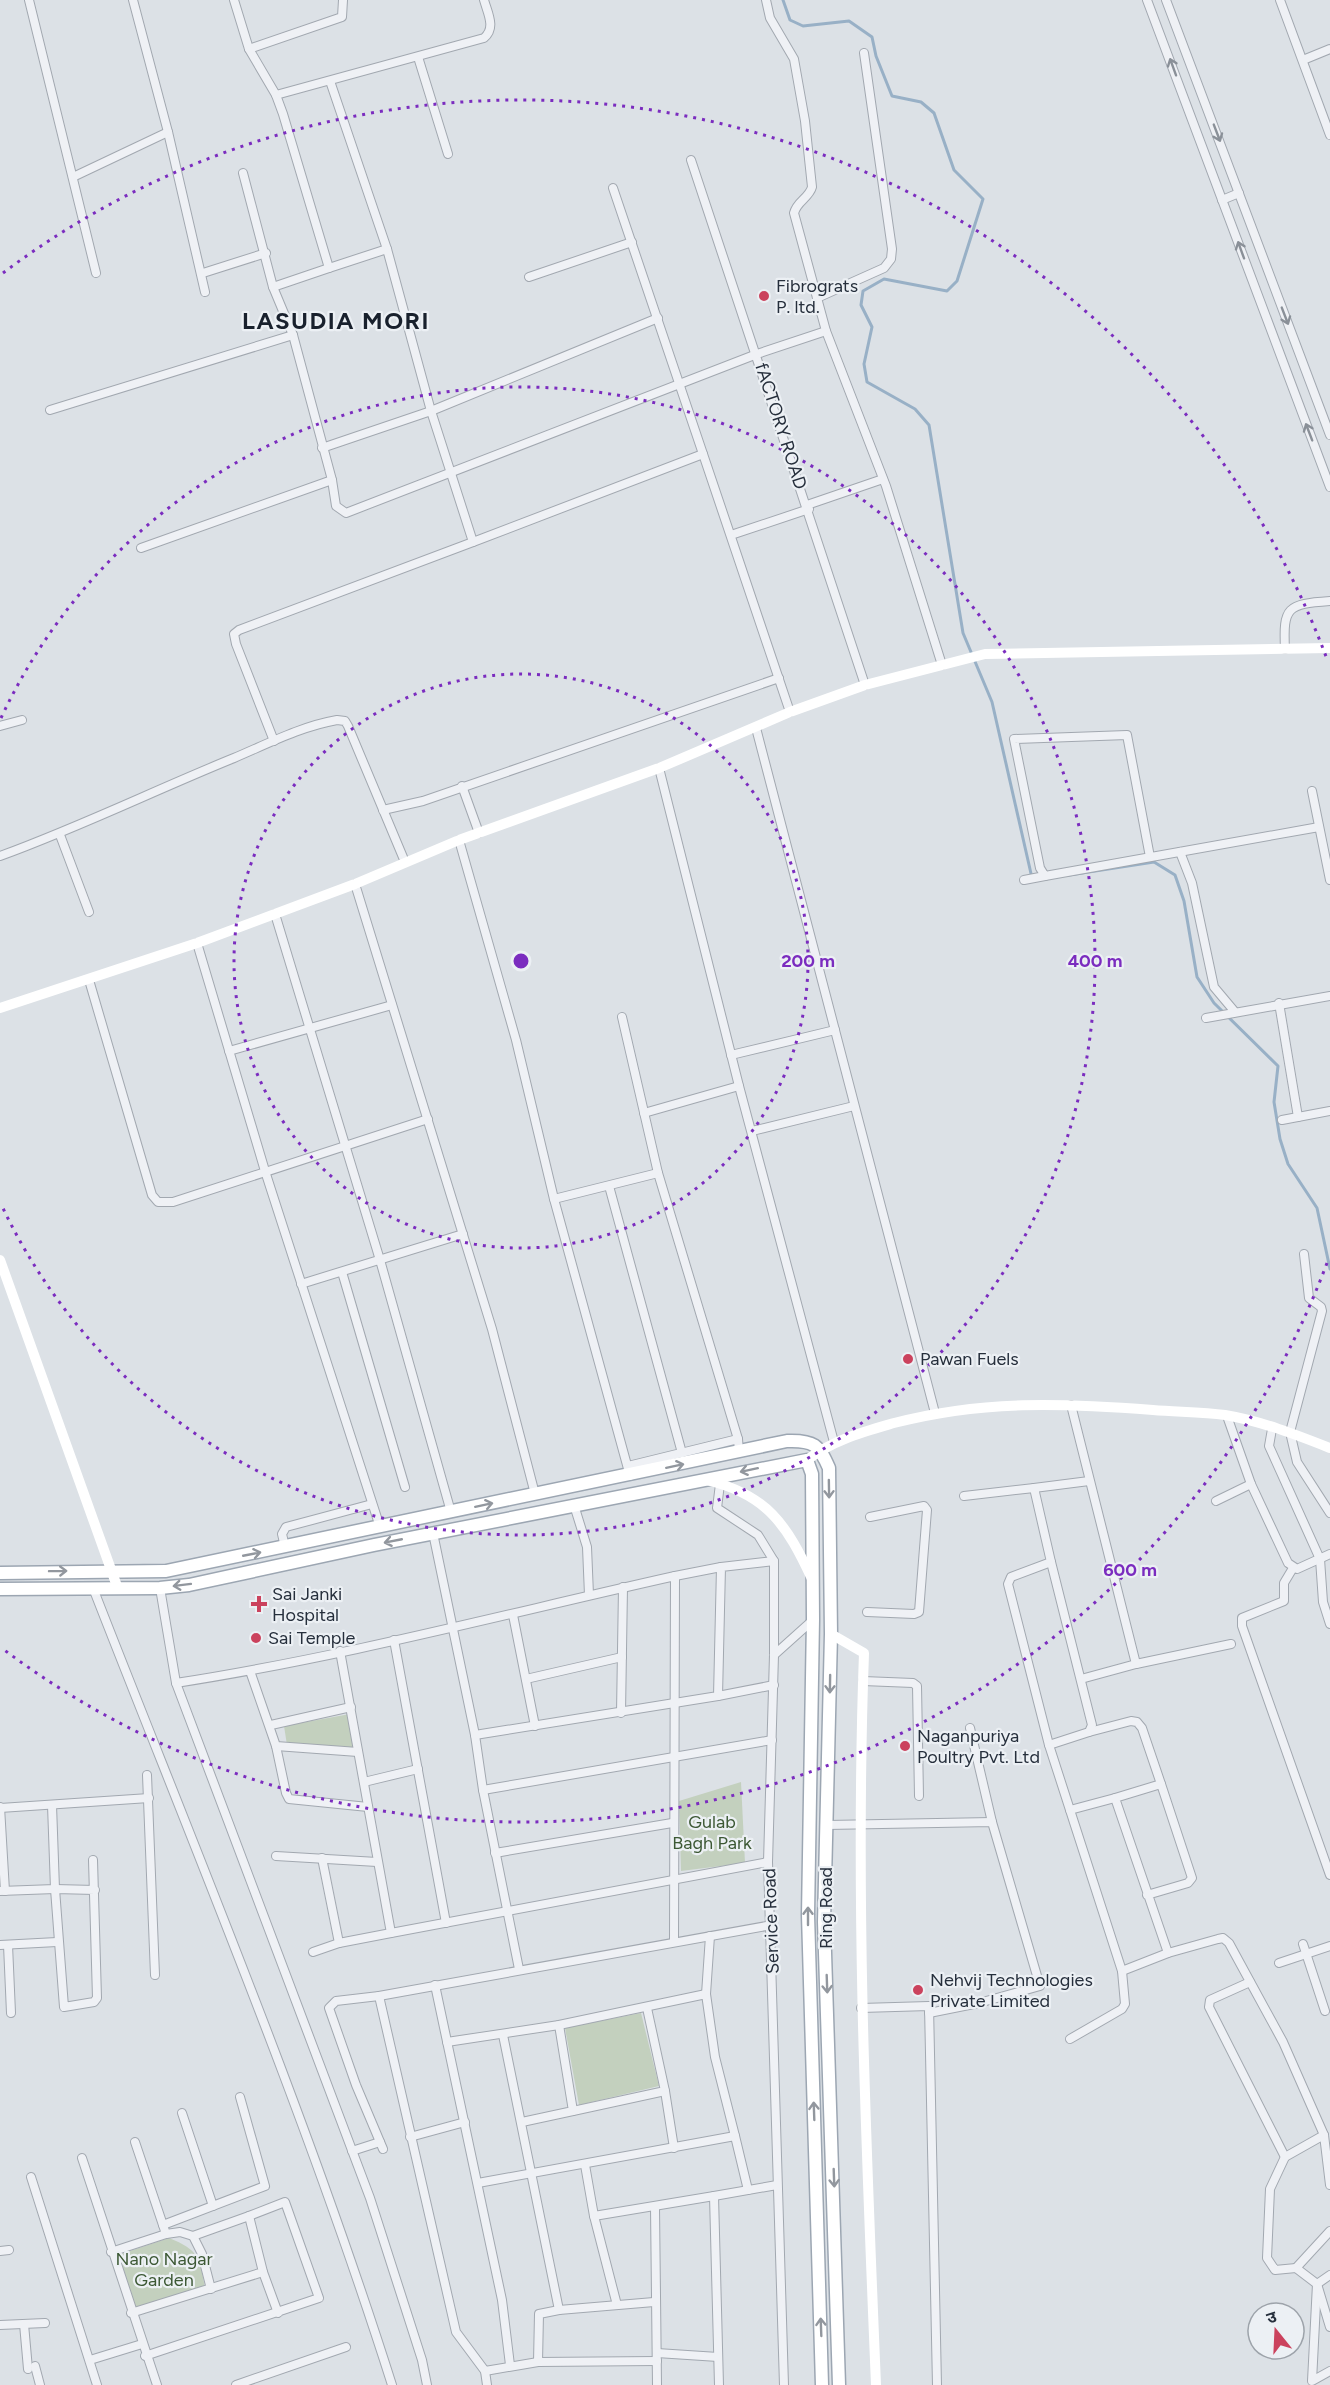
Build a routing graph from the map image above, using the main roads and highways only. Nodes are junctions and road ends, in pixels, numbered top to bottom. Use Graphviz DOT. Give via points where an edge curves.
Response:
graph roads {
  1 [pos="0,1573"];
  2 [pos="0,1589"];
  3 [pos="822,2385"];
  4 [pos="839,2385"];
  1 -- 4 [label="main road, Ring Road, one-way" via="166,1571 535,1494 738,1445 806,1441 821,1449 829,1468 831,1634 824,1922"];
  3 -- 2 [label="main road, Ring Road, one-way" via="808,1915 814,1582 812,1474 807,1460 189,1585"];
}
